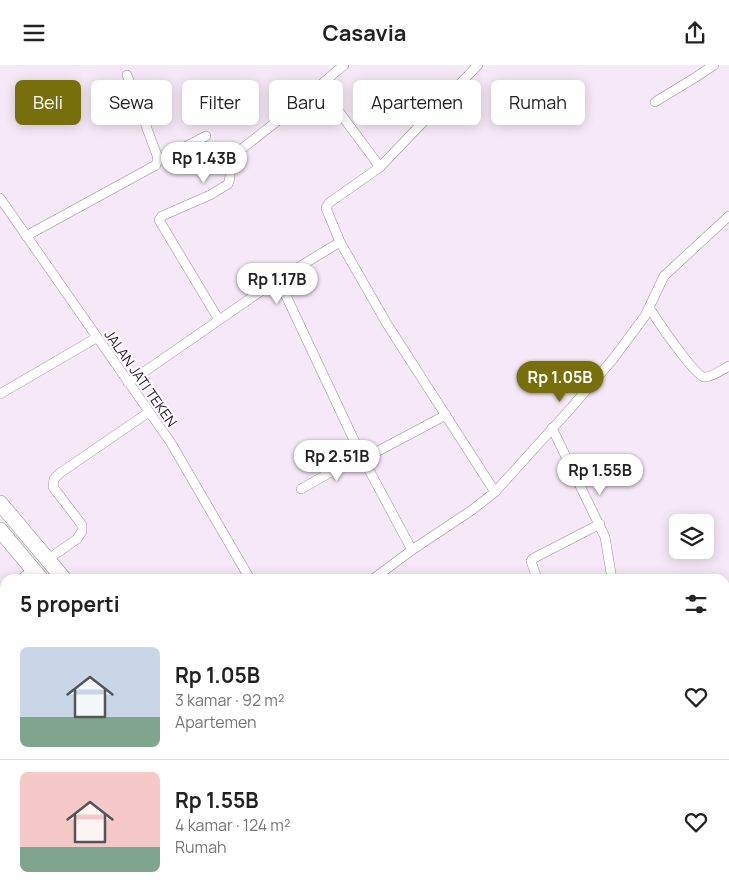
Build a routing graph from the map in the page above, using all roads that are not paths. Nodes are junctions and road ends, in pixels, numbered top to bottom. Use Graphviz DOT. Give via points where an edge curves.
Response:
graph roads {
  1 [pos="344,65"];
  2 [pos="478,65"];
  3 [pos="714,65"];
  4 [pos="127,75"];
  5 [pos="327,80"];
  6 [pos="655,102"];
  7 [pos="343,117"];
  8 [pos="271,125"];
  9 [pos="206,136"];
  10 [pos="158,161"];
  11 [pos="380,167"];
  12 [pos="0,198"];
  13 [pos="729,216"];
  14 [pos="26,235"];
  15 [pos="340,242"];
  16 [pos="280,283"];
  17 [pos="650,309"];
  18 [pos="219,320"];
  19 [pos="96,337"];
  20 [pos="729,366"];
  21 [pos="128,383"];
  22 [pos="0,395"];
  23 [pos="149,413"];
  24 [pos="446,415"];
  25 [pos="552,428"];
  26 [pos="362,457"];
  27 [pos="301,489"];
  28 [pos="495,492"];
  29 [pos="0,503"];
  30 [pos="600,523"];
  31 [pos="0,530"];
  32 [pos="412,550"];
  33 [pos="48,560"];
  34 [pos="31,574"];
  35 [pos="60,574"];
  36 [pos="247,574"];
  37 [pos="380,574"];
  38 [pos="535,574"];
  39 [pos="611,574"];
  1 -- 5 [label="street"];
  2 -- 11 [label="street"];
  3 -- 6 [label="street"];
  4 -- 10 [label="street"];
  7 -- 11 [label="street"];
  8 -- 18 [label="street" via="234,155 230,161 228,184 160,220"];
  9 -- 10 [label="street"];
  10 -- 14 [label="street"];
  11 -- 15 [label="street" via="326,207"];
  12 -- 14 [label="street, JALAN JATI TEKEN"];
  13 -- 17 [label="street" via="664,275"];
  14 -- 19 [label="street, JALAN JATI TEKEN"];
  15 -- 16 [label="street" via="294,270"];
  15 -- 24 [label="street" via="387,324"];
  16 -- 18 [label="street"];
  16 -- 26 [label="street"];
  17 -- 20 [label="street" via="700,375 709,376"];
  17 -- 25 [label="street" via="613,359"];
  18 -- 21 [label="street"];
  19 -- 21 [label="street, JALAN JATI TEKEN"];
  19 -- 22 [label="street"];
  21 -- 23 [label="street, JALAN JATI TEKEN"];
  23 -- 33 [label="street" via="54,479 54,489 82,525 82,531 77,539"];
  23 -- 36 [label="street, JALAN JATI TEKEN" via="178,455"];
  24 -- 26 [label="street"];
  24 -- 28 [label="street"];
  25 -- 28 [label="street"];
  25 -- 30 [label="street"];
  26 -- 27 [label="street"];
  26 -- 32 [label="street"];
  28 -- 32 [label="street"];
  29 -- 33 [label="highway"];
  30 -- 38 [label="street" via="534,557 531,561"];
  30 -- 39 [label="street" via="606,537"];
  31 -- 34 [label="highway"];
  32 -- 37 [label="street"];
  33 -- 35 [label="highway"];
}
